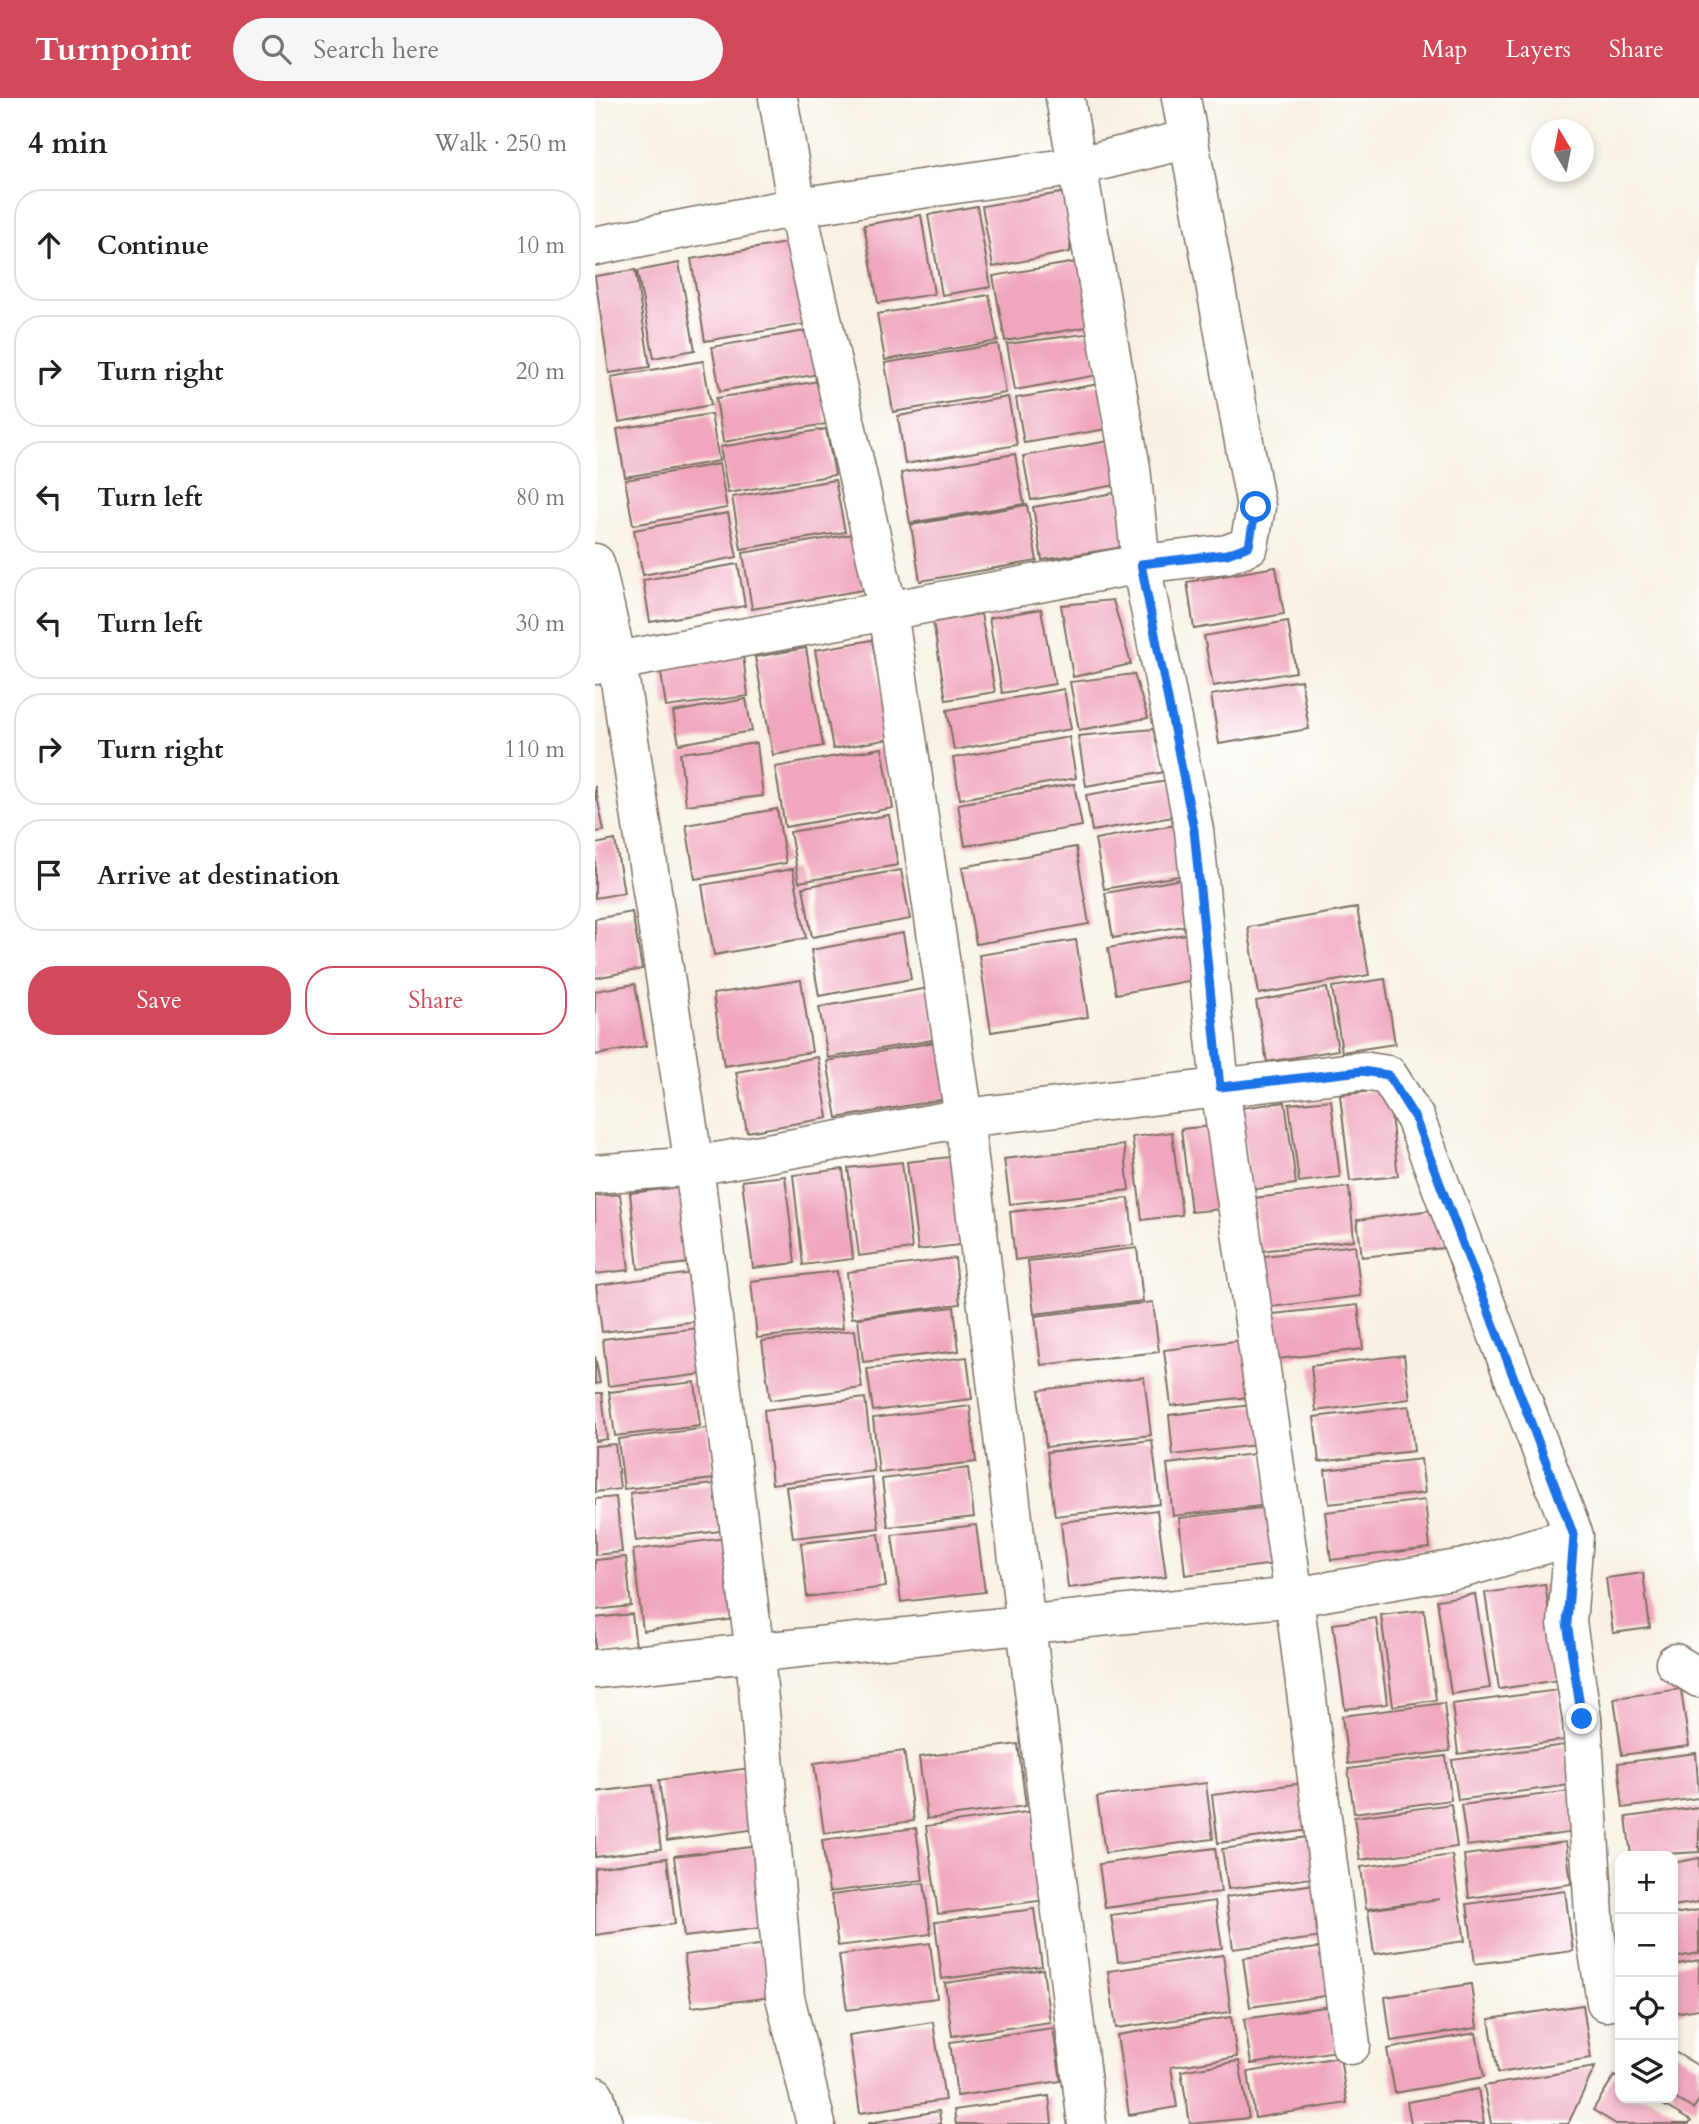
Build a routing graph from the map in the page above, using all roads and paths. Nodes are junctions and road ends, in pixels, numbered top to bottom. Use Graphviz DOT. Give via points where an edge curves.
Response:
graph roads {
  1 [pos="778,98"];
  2 [pos="1065,98"];
  3 [pos="1181,98"];
  4 [pos="1189,139"];
  5 [pos="1079,166"];
  6 [pos="797,207"];
  7 [pos="595,246"];
  8 [pos="595,564"];
  9 [pos="1141,564"];
  10 [pos="888,611"];
  11 [pos="606,663"];
  12 [pos="1220,1087"];
  13 [pos="964,1118"];
  14 [pos="694,1166"];
  15 [pos="595,1174"];
  16 [pos="1574,1536"];
  17 [pos="1294,1597"];
  18 [pos="1028,1625"];
  19 [pos="755,1654"];
  20 [pos="595,1669"];
  21 [pos="1606,2002"];
  22 [pos="1351,2045"];
  23 [pos="595,2096"];
  24 [pos="603,2124"];
  25 [pos="816,2124"];
  26 [pos="1087,2124"];
  1 -- 6 [label="street"];
  2 -- 5 [label="street"];
  3 -- 4 [label="street"];
  4 -- 5 [label="street"];
  4 -- 9 [label="street" via="1256,507 1249,546 1227,554"];
  5 -- 6 [label="street"];
  5 -- 9 [label="street" via="1131,468"];
  6 -- 7 [label="street"];
  6 -- 10 [label="street"];
  8 -- 11 [label="street"];
  9 -- 10 [label="street"];
  9 -- 12 [label="street" via="1194,830"];
  10 -- 11 [label="street"];
  10 -- 13 [label="street"];
  11 -- 14 [label="street"];
  12 -- 13 [label="street"];
  12 -- 16 [label="street" via="1362,1071 1388,1075 1415,1118"];
  12 -- 17 [label="street"];
  13 -- 14 [label="street"];
  13 -- 18 [label="street"];
  14 -- 15 [label="street"];
  14 -- 19 [label="street"];
  16 -- 17 [label="street" via="1464,1568"];
  16 -- 21 [label="street" via="1567,1623 1582,1719 1595,1931"];
  17 -- 18 [label="street"];
  17 -- 22 [label="street"];
  18 -- 19 [label="street"];
  18 -- 26 [label="street"];
  19 -- 20 [label="street"];
  19 -- 25 [label="street" via="785,1997"];
  23 -- 24 [label="street"];
}
